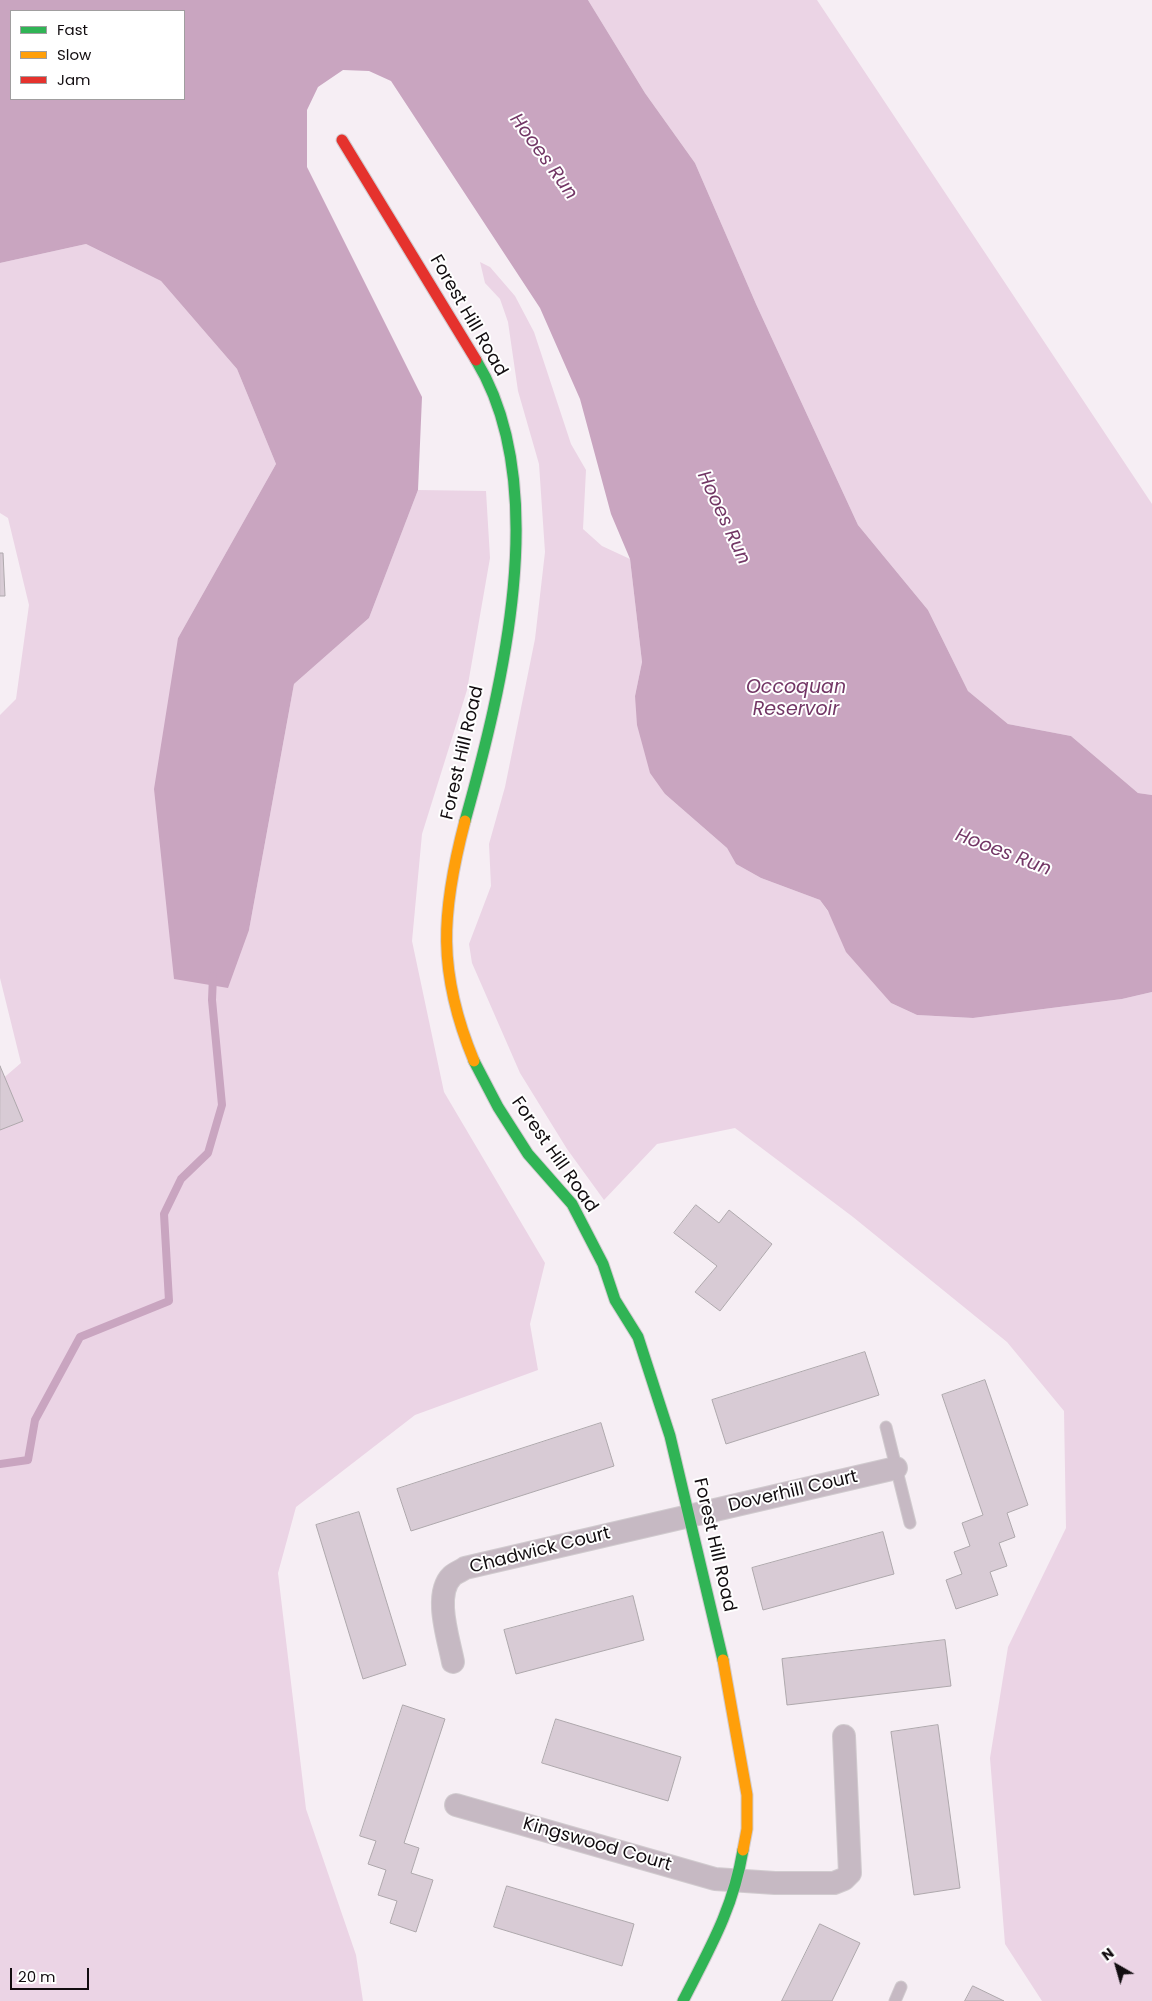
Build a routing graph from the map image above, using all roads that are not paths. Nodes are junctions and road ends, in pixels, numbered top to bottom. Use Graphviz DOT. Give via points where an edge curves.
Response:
graph roads {
  1 [pos="342,140"];
  2 [pos="886,1427"];
  3 [pos="896,1468"];
  4 [pos="689,1516"];
  5 [pos="910,1523"];
  6 [pos="453,1662"];
  7 [pos="844,1736"];
  8 [pos="456,1805"];
  9 [pos="738,1880"];
  10 [pos="902,1988"];
  11 [pos="683,2001"];
  12 [pos="895,2001"];
  1 -- 4 [label="street, Forest Hill Road" via="483,371 503,423 513,468 517,515 515,562 503,661 485,749 452,870 447,904 446,956 453,999 477,1068 498,1107 528,1154 572,1204 602,1264 615,1300 638,1337 670,1436"];
  2 -- 3 [label="lane"];
  3 -- 4 [label="street, Doverhill Court"];
  3 -- 5 [label="lane"];
  4 -- 6 [label="street, Chadwick Court" via="465,1568 452,1575 445,1584 442,1598"];
  4 -- 9 [label="street, Forest Hill Road" via="726,1675 747,1795 746,1829"];
  7 -- 9 [label="street, Kingswood Court" via="850,1873 834,1883"];
  8 -- 9 [label="street, Kingswood Court" via="715,1879"];
  9 -- 11 [label="street, Forest Hill Road" via="726,1919"];
  10 -- 12 [label="lane"];
}
